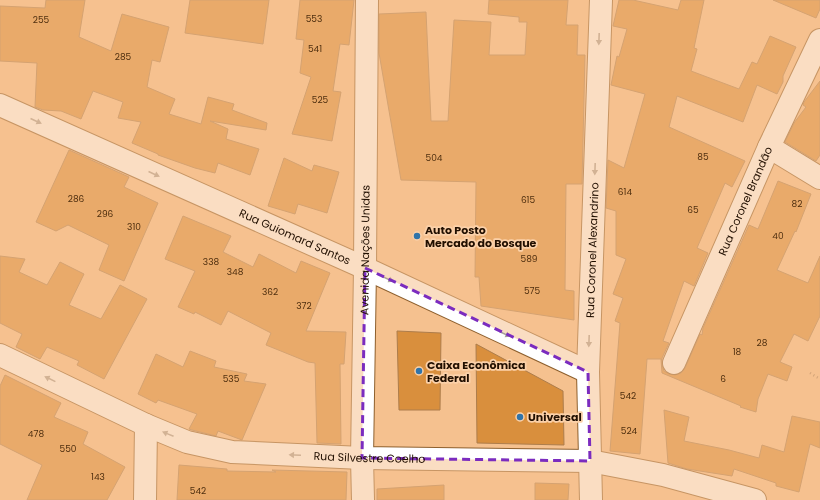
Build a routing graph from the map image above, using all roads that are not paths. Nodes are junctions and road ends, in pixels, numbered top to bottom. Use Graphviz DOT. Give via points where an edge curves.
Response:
graph roads {
  1 [pos="367,0"];
  2 [pos="601,0"];
  3 [pos="820,43"];
  4 [pos="0,105"];
  5 [pos="769,147"];
  6 [pos="820,178"];
  7 [pos="365,268"];
  8 [pos="0,355"];
  9 [pos="674,363"];
  10 [pos="588,372"];
  11 [pos="146,425"];
  12 [pos="362,458"];
  13 [pos="590,461"];
  14 [pos="145,500"];
  15 [pos="363,500"];
  16 [pos="591,500"];
  17 [pos="755,500"];
  1 -- 7 [label="street, Avenida Nações Unidas"];
  2 -- 10 [label="street, Rua Coronel Alexandrino, one-way"];
  3 -- 5 [label="street, Rua Coronel Brandão"];
  4 -- 7 [label="street, Rua Guiomard Santos, one-way"];
  5 -- 6 [label="street"];
  5 -- 9 [label="street, Rua Coronel Brandão"];
  7 -- 10 [label="street, Rua Guiomard Santos, one-way"];
  7 -- 12 [label="street, Avenida Nações Unidas"];
  11 -- 8 [label="street, Rua Silvestre Coelho, one-way"];
  10 -- 13 [label="street, Rua Coronel Alexandrino"];
  12 -- 11 [label="street, Rua Silvestre Coelho, one-way" via="232,452 187,442"];
  11 -- 14 [label="street"];
  12 -- 13 [label="street, Rua Silvestre Coelho"];
  12 -- 15 [label="street, Avenida Nações Unidas"];
  13 -- 16 [label="street, Rua Coronel Alexandrino"];
  13 -- 17 [label="street, Rua Silvestre Coelho" via="662,475"];
}
